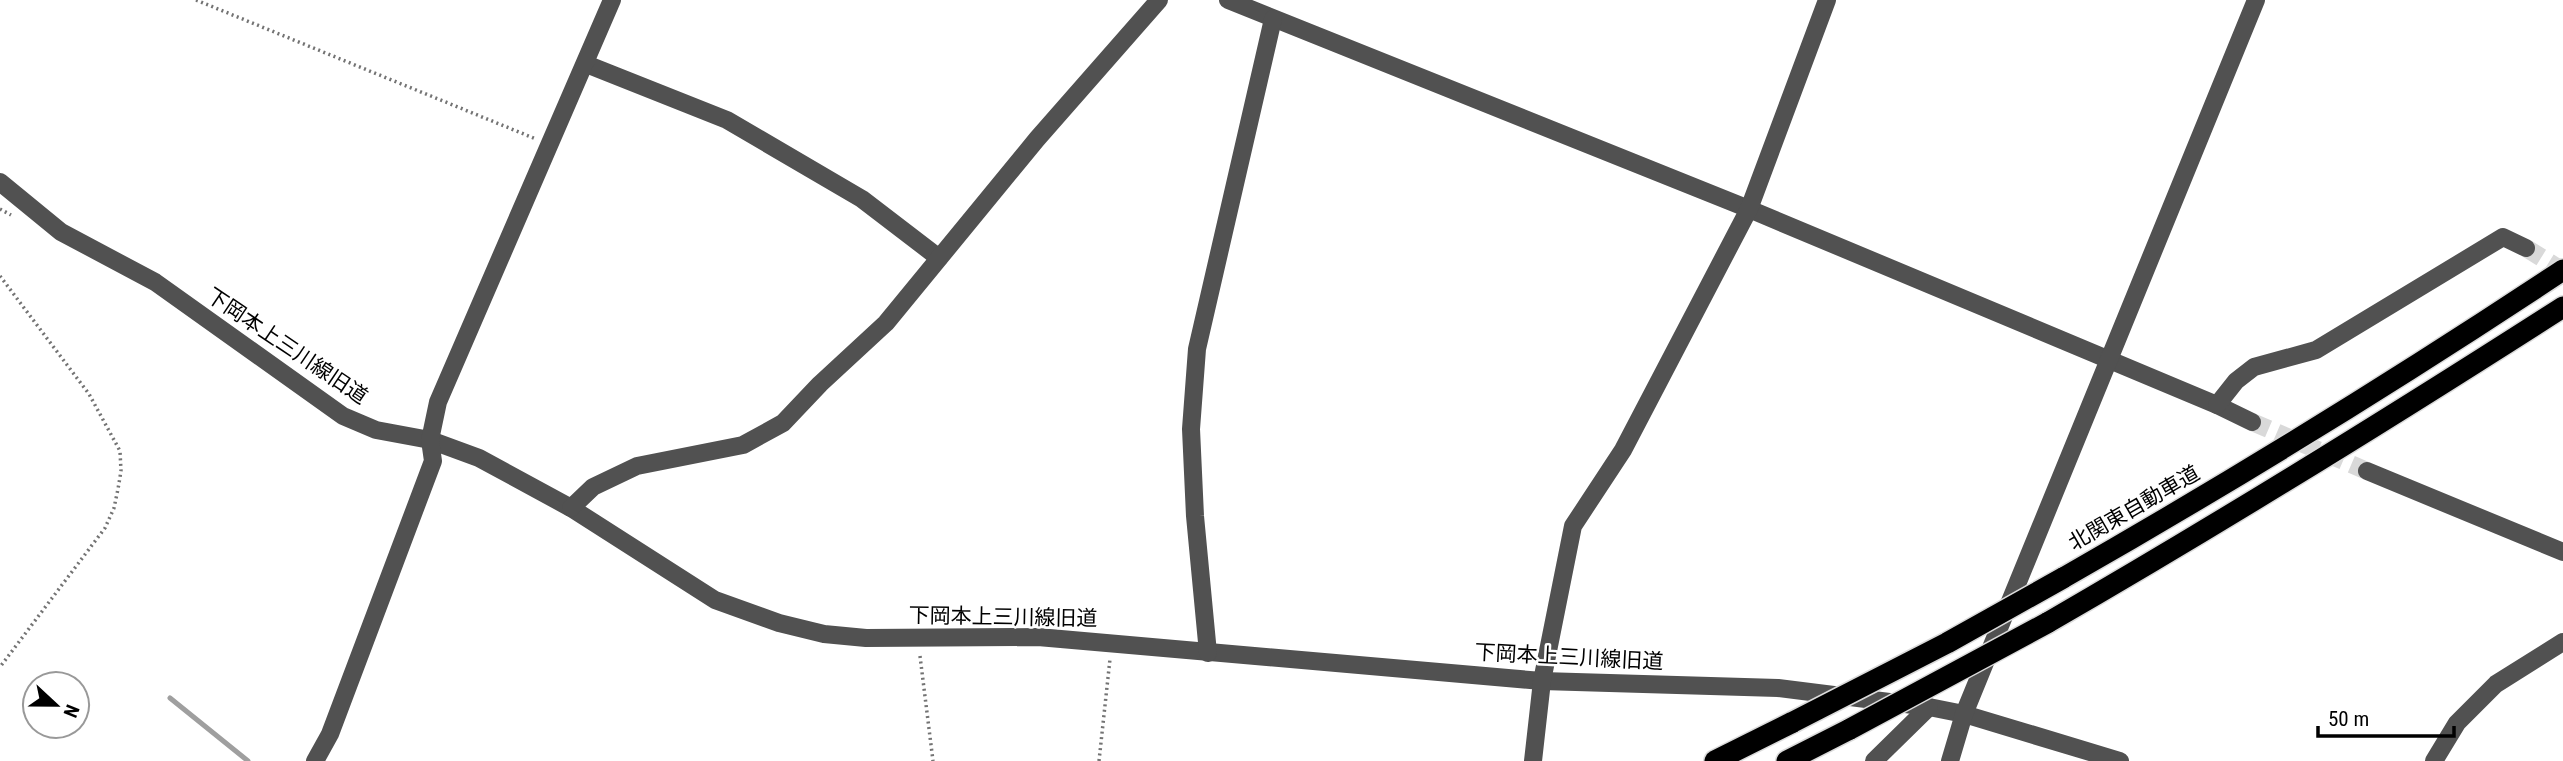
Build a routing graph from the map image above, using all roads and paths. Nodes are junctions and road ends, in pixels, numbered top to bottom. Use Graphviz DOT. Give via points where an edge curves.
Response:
graph roads {
  1 [pos="196,0"];
  2 [pos="612,0"];
  3 [pos="1159,0"];
  4 [pos="1228,0"];
  5 [pos="1827,0"];
  6 [pos="2256,0"];
  7 [pos="1273,19"];
  8 [pos="586,64"];
  9 [pos="551,145"];
  10 [pos="0,182"];
  11 [pos="1749,209"];
  12 [pos="2526,248"];
  13 [pos="939,258"];
  14 [pos="2563,270"];
  15 [pos="0,276"];
  16 [pos="2563,307"];
  17 [pos="2110,361"];
  18 [pos="2217,404"];
  19 [pos="2252,422"];
  20 [pos="430,440"];
  21 [pos="2367,471"];
  22 [pos="571,508"];
  23 [pos="2563,552"];
  24 [pos="919,638"];
  25 [pos="2563,642"];
  26 [pos="1111,643"];
  27 [pos="1208,653"];
  28 [pos="0,667"];
  29 [pos="1542,681"];
  30 [pos="1928,707"];
  31 [pos="1964,714"];
  32 [pos="316,761"];
  33 [pos="933,761"];
  34 [pos="1098,761"];
  35 [pos="1533,761"];
  36 [pos="1715,761"];
  37 [pos="1787,761"];
  38 [pos="1874,761"];
  39 [pos="1950,761"];
  40 [pos="2120,761"];
  41 [pos="2434,761"];
  1 -- 9 [label="path"];
  2 -- 8 [label="street"];
  3 -- 13 [label="street"];
  4 -- 7 [label="street"];
  5 -- 11 [label="street"];
  6 -- 17 [label="street"];
  7 -- 11 [label="street"];
  7 -- 27 [label="street" via="1197,349 1191,429"];
  8 -- 9 [label="street"];
  8 -- 13 [label="street" via="727,120 862,199"];
  9 -- 20 [label="street" via="438,402"];
  10 -- 20 [label="street, 下岡本上三川線旧道" via="61,232 155,282 343,416 376,429"];
  11 -- 17 [label="street"];
  11 -- 29 [label="street" via="1623,450 1573,526"];
  12 -- 18 [label="street" via="2503,237 2316,349 2254,367"];
  13 -- 22 [label="street" via="886,323 783,423 743,445 637,466 593,488"];
  14 -- 36 [label="highway, 北関東自動車道, bridge" via="2166,519 1947,643"];
  15 -- 28 [label="path" via="89,394 120,451 121,471 105,528"];
  16 -- 37 [label="highway, bridge" via="2182,545 2047,623"];
  17 -- 18 [label="street"];
  17 -- 31 [label="street"];
  18 -- 19 [label="street"];
  20 -- 22 [label="street, 下岡本上三川線旧道" via="479,458"];
  20 -- 32 [label="street" via="433,461"];
  21 -- 23 [label="street"];
  22 -- 24 [label="street, 下岡本上三川線旧道" via="715,600 824,634"];
  24 -- 26 [label="street, 下岡本上三川線旧道" via="1038,637"];
  24 -- 33 [label="path"];
  25 -- 41 [label="street" via="2496,684 2458,723"];
  26 -- 27 [label="street, 下岡本上三川線旧道"];
  26 -- 34 [label="path"];
  27 -- 29 [label="street, 下岡本上三川線旧道"];
  29 -- 30 [label="street, 下岡本上三川線旧道" via="1778,688"];
  29 -- 35 [label="street"];
  30 -- 31 [label="street, 下岡本上三川線旧道"];
  30 -- 38 [label="street"];
  31 -- 39 [label="street"];
  31 -- 40 [label="street, 下岡本上三川線旧道"];
}
